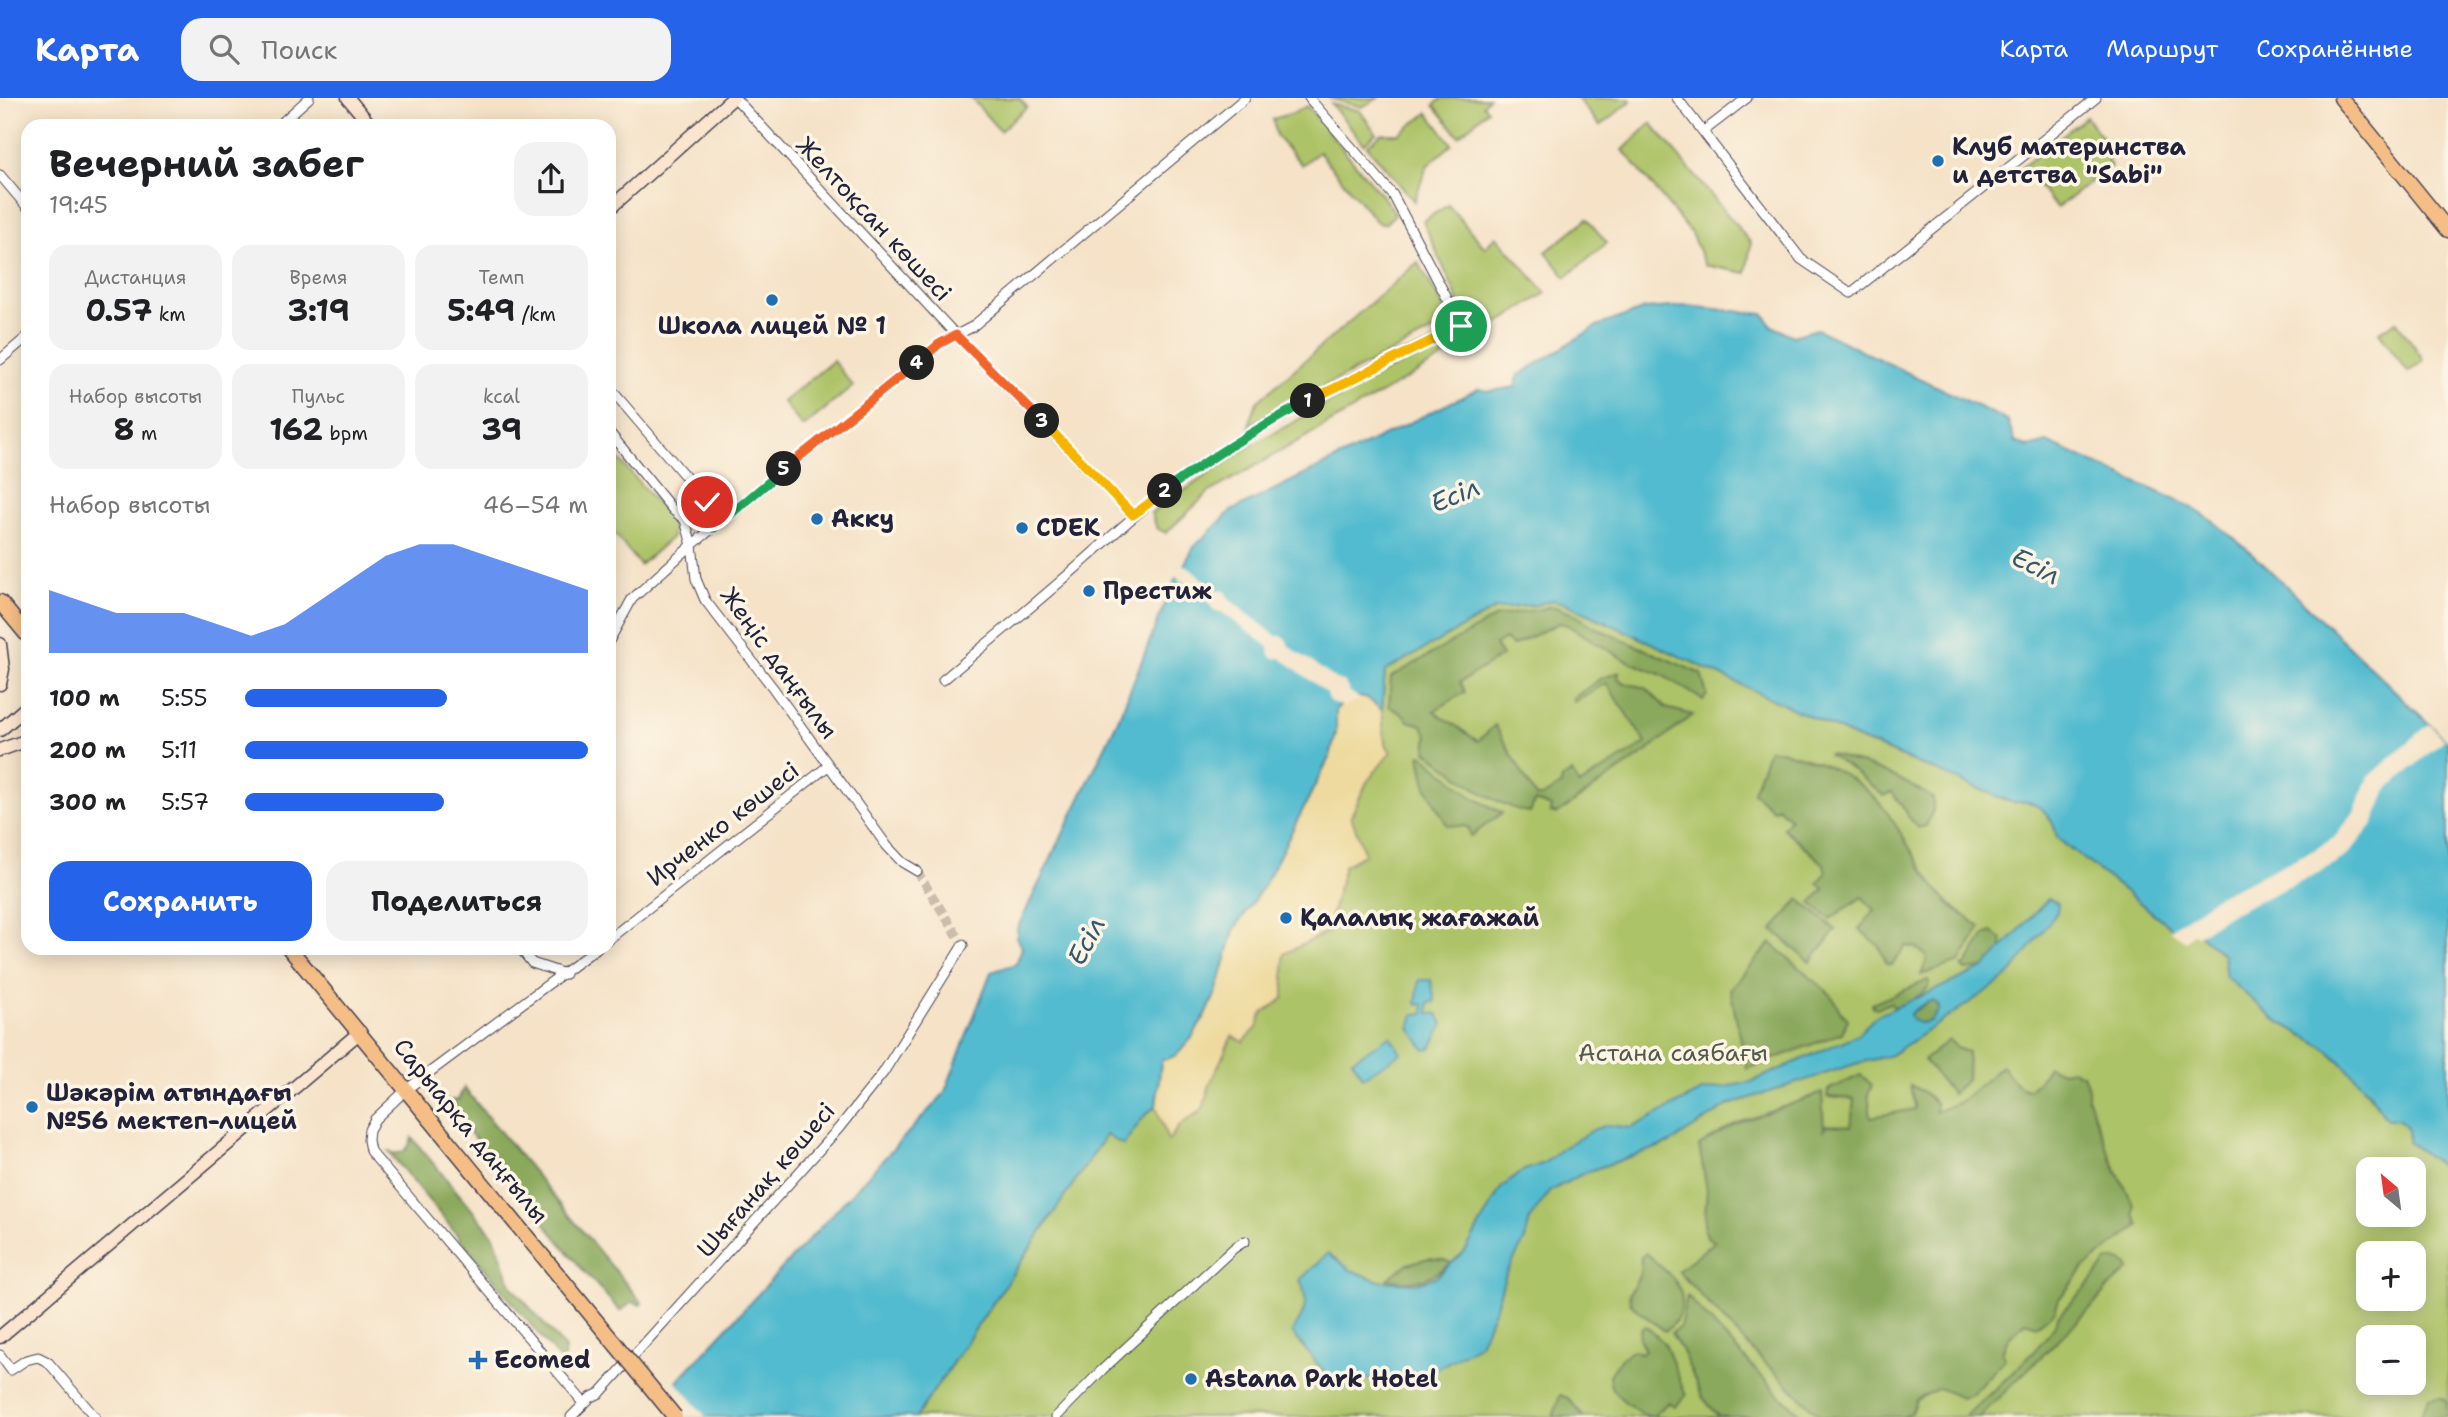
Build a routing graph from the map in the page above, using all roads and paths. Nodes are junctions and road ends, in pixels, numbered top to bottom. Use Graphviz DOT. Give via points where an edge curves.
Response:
graph roads {
  1 [pos="309,98"];
  2 [pos="348,98"];
  3 [pos="734,98"];
  4 [pos="1245,98"];
  5 [pos="1309,98"];
  6 [pos="1677,98"];
  7 [pos="1747,98"];
  8 [pos="2095,98"];
  9 [pos="2341,98"];
  10 [pos="286,119"];
  11 [pos="365,119"];
  12 [pos="1704,131"];
  13 [pos="0,175"];
  14 [pos="21,200"];
  15 [pos="616,203"];
  16 [pos="2448,230"];
  17 [pos="956,335"];
  18 [pos="21,342"];
  19 [pos="0,360"];
  20 [pos="616,395"];
  21 [pos="616,441"];
  22 [pos="1133,515"];
  23 [pos="714,528"];
  24 [pos="692,545"];
  25 [pos="0,602"];
  26 [pos="21,628"];
  27 [pos="616,628"];
  28 [pos="0,644"];
  29 [pos="943,680"];
  30 [pos="0,684"];
  31 [pos="21,712"];
  32 [pos="0,730"];
  33 [pos="21,742"];
  34 [pos="0,750"];
  35 [pos="828,766"];
  36 [pos="917,871"];
  37 [pos="616,933"];
  38 [pos="963,945"];
  39 [pos="295,955"];
  40 [pos="526,955"];
  41 [pos="588,955"];
  42 [pos="565,974"];
  43 [pos="360,1032"];
  44 [pos="407,1089"];
  45 [pos="1245,1241"];
  46 [pos="0,1337"];
  47 [pos="0,1355"];
  48 [pos="584,1403"];
  49 [pos="95,1417"];
  50 [pos="570,1417"];
  51 [pos="675,1417"];
  52 [pos="1056,1417"];
  1 -- 10 [label="street"];
  2 -- 11 [label="street"];
  3 -- 15 [label="street"];
  3 -- 17 [label="street, Желтоқсан көшесі"];
  4 -- 17 [label="street" via="972,327"];
  5 -- 22 [label="street" via="1392,195 1461,326 1263,425"];
  6 -- 12 [label="street"];
  7 -- 12 [label="street"];
  8 -- 12 [label="street" via="1851,293 1801,259"];
  9 -- 16 [label="main road"];
  13 -- 14 [label="street"];
  17 -- 22 [label="street, Желтоқсан көшесі"];
  17 -- 23 [label="street" via="939,344"];
  18 -- 19 [label="street"];
  20 -- 23 [label="street" via="707,502"];
  21 -- 24 [label="street, Жеңіс даңғылы" via="685,520"];
  22 -- 29 [label="street"];
  23 -- 24 [label="street"];
  24 -- 27 [label="street" via="632,599"];
  24 -- 35 [label="street, Жеңіс даңғылы" via="696,579 705,600"];
  25 -- 26 [label="main road"];
  28 -- 30 [label="street"];
  31 -- 32 [label="street"];
  33 -- 34 [label="street"];
  35 -- 36 [label="street, Жеңіс даңғылы" via="887,846"];
  35 -- 37 [label="street, Ирченко көшесі"];
  38 -- 48 [label="street, Шығанақ көшесі" via="883,1073 839,1128 600,1393"];
  39 -- 43 [label="main road, Сарыарқа даңғылы"];
  40 -- 42 [label="street" via="532,963"];
  41 -- 42 [label="street"];
  42 -- 44 [label="street"];
  43 -- 44 [label="main road, Сарыарқа даңғылы"];
  43 -- 46 [label="street"];
  44 -- 48 [label="street" via="375,1119 369,1130 370,1151"];
  44 -- 51 [label="main road, Сарыарқа даңғылы, bridge"];
  45 -- 52 [label="street"];
  47 -- 49 [label="street" via="11,1370 38,1357 48,1362"];
  48 -- 50 [label="street, Шығанақ көшесі"];
}
